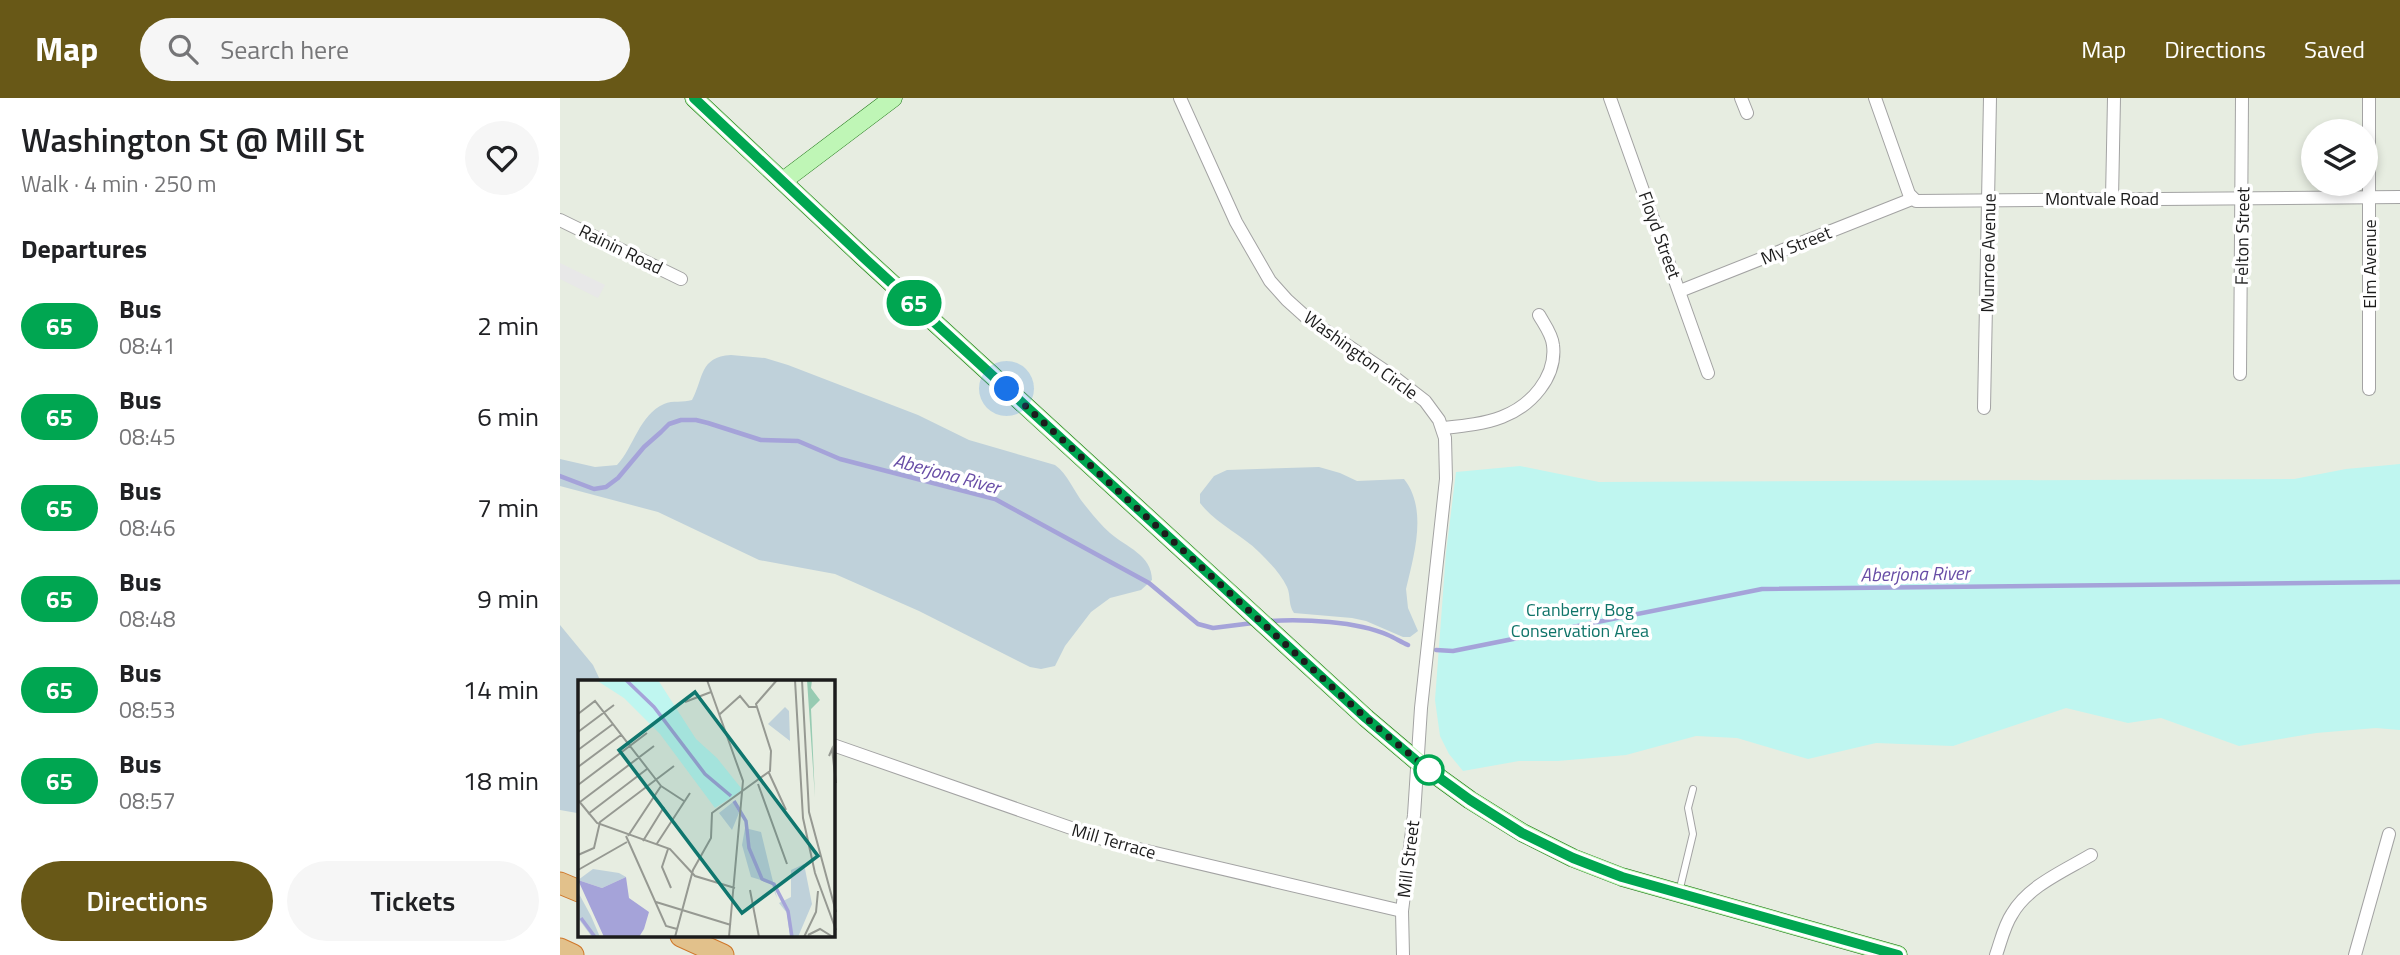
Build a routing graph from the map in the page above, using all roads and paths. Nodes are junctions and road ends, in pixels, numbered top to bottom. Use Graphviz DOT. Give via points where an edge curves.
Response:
graph roads {
  1 [pos="694,98"];
  2 [pos="892,98"];
  3 [pos="1180,98"];
  4 [pos="1610,98"];
  5 [pos="1741,98"];
  6 [pos="1875,98"];
  7 [pos="1990,98"];
  8 [pos="2114,98"];
  9 [pos="2242,98"];
  10 [pos="2369,98"];
  11 [pos="1747,113"];
  12 [pos="783,181"];
  13 [pos="2370,197"];
  14 [pos="2400,197"];
  15 [pos="1912,198"];
  16 [pos="2112,198"];
  17 [pos="2242,198"];
  18 [pos="1989,199"];
  19 [pos="560,220"];
  20 [pos="681,279"];
  21 [pos="1680,291"];
  22 [pos="1539,315"];
  23 [pos="1708,373"];
  24 [pos="2240,374"];
  25 [pos="2369,389"];
  26 [pos="1984,408"];
  27 [pos="1443,428"];
  28 [pos="835,746"];
  29 [pos="1419,763"];
  30 [pos="1693,789"];
  31 [pos="2389,834"];
  32 [pos="2091,855"];
  33 [pos="560,883"];
  34 [pos="578,891"];
  35 [pos="1679,893"];
  36 [pos="1402,911"];
  37 [pos="683,937"];
  38 [pos="560,949"];
  39 [pos="573,955"];
  40 [pos="723,955"];
  41 [pos="1403,955"];
  42 [pos="1895,955"];
  43 [pos="1996,955"];
  44 [pos="2354,955"];
  1 -- 12 [label="main road"];
  2 -- 12 [label="main road"];
  3 -- 27 [label="street, Washington Circle" via="1236,222 1270,281 1307,318 1418,395"];
  4 -- 21 [label="street, Floyd Street"];
  5 -- 11 [label="street"];
  6 -- 15 [label="street"];
  7 -- 18 [label="street, Munroe Avenue"];
  8 -- 16 [label="street"];
  9 -- 17 [label="street, Felton Street"];
  10 -- 13 [label="street, Elm Avenue"];
  12 -- 29 [label="main road"];
  13 -- 14 [label="street, Montvale Road"];
  13 -- 17 [label="street, Montvale Road"];
  13 -- 25 [label="street, Elm Avenue"];
  15 -- 18 [label="street, Montvale Road"];
  15 -- 21 [label="street, My Street"];
  16 -- 17 [label="street, Montvale Road"];
  16 -- 18 [label="street, Montvale Road"];
  17 -- 24 [label="street, Felton Street"];
  18 -- 26 [label="street, Munroe Avenue"];
  19 -- 20 [label="street, Rainin Road"];
  21 -- 23 [label="street, Floyd Street"];
  22 -- 27 [label="street" via="1553,349 1547,378 1539,390 1504,416"];
  27 -- 29 [label="street, Washington Circle" via="1446,479"];
  28 -- 36 [label="street, Mill Terrace" via="1116,844"];
  29 -- 35 [label="main road" via="1488,812 1550,848 1608,872"];
  29 -- 36 [label="street, Mill Street"];
  30 -- 35 [label="lane" via="1688,808 1693,834"];
  31 -- 44 [label="street"];
  32 -- 43 [label="street" via="2020,901"];
  33 -- 34 [label="highway"];
  35 -- 42 [label="main road"];
  36 -- 41 [label="street, Mill Street"];
  37 -- 40 [label="highway"];
  38 -- 39 [label="highway"];
}
